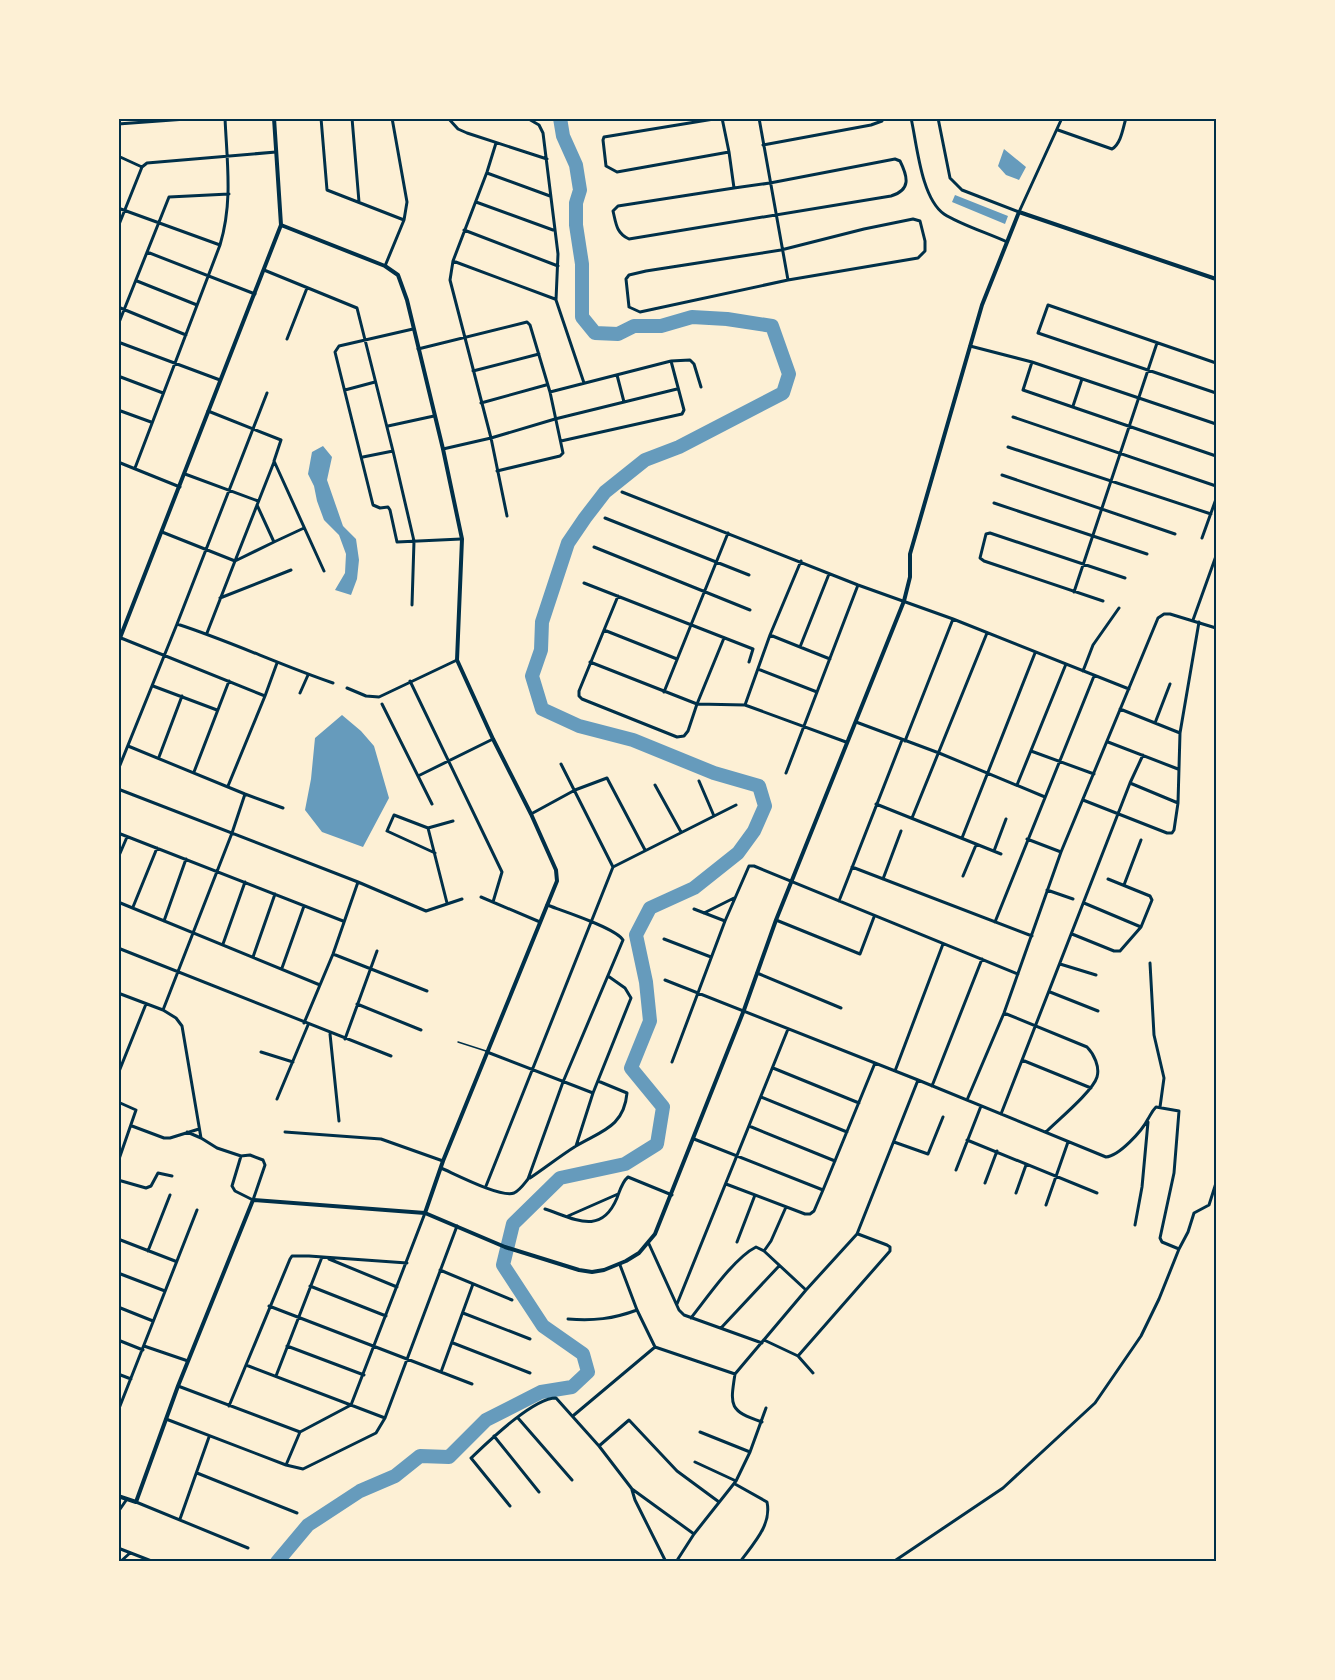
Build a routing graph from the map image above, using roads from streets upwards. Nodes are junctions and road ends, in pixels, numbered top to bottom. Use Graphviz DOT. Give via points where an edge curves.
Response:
graph roads {
  1 [pos="200,118"];
  2 [pos="225,118"];
  3 [pos="274,118"];
  4 [pos="321,118"];
  5 [pos="352,118"];
  6 [pos="392,118"];
  7 [pos="448,118"];
  8 [pos="456,118"];
  9 [pos="527,118"];
  10 [pos="721,118"];
  11 [pos="759,118"];
  12 [pos="882,118"];
  13 [pos="911,118"];
  14 [pos="938,118"];
  15 [pos="1062,118"];
  16 [pos="1126,118"];
  17 [pos="454,123"];
  18 [pos="118,124"];
  19 [pos="1058,130"];
  20 [pos="496,143"];
  21 [pos="764,145"];
  22 [pos="276,152"];
  23 [pos="729,152"];
  24 [pos="118,156"];
  25 [pos="227,156"];
  26 [pos="547,159"];
  27 [pos="142,167"];
  28 [pos="487,172"];
  29 [pos="770,183"];
  30 [pos="734,188"];
  31 [pos="229,194"];
  32 [pos="550,196"];
  33 [pos="359,202"];
  34 [pos="476,202"];
  35 [pos="118,208"];
  36 [pos="125,211"];
  37 [pos="1019,212"];
  38 [pos="776,215"];
  39 [pos="404,220"];
  40 [pos="160,223"];
  41 [pos="281,225"];
  42 [pos="118,227"];
  43 [pos="464,230"];
  44 [pos="554,231"];
  45 [pos="1007,242"];
  46 [pos="220,245"];
  47 [pos="781,250"];
  48 [pos="147,252"];
  49 [pos="453,261"];
  50 [pos="385,266"];
  51 [pos="559,266"];
  52 [pos="264,270"];
  53 [pos="209,274"];
  54 [pos="1216,279"];
  55 [pos="136,280"];
  56 [pos="788,280"];
  57 [pos="307,288"];
  58 [pos="255,294"];
  59 [pos="556,300"];
  60 [pos="197,305"];
  61 [pos="118,307"];
  62 [pos="125,309"];
  63 [pos="118,325"];
  64 [pos="413,328"];
  65 [pos="186,335"];
  66 [pos="464,337"];
  67 [pos="287,339"];
  68 [pos="364,340"];
  69 [pos="118,342"];
  70 [pos="1157,343"];
  71 [pos="970,346"];
  72 [pos="418,349"];
  73 [pos="539,354"];
  74 [pos="671,362"];
  75 [pos="1032,362"];
  76 [pos="1216,363"];
  77 [pos="176,364"];
  78 [pos="1148,370"];
  79 [pos="473,371"];
  80 [pos="617,375"];
  81 [pos="118,376"];
  82 [pos="1082,379"];
  83 [pos="220,380"];
  84 [pos="375,382"];
  85 [pos="584,383"];
  86 [pos="546,385"];
  87 [pos="701,387"];
  88 [pos="677,389"];
  89 [pos="345,390"];
  90 [pos="550,392"];
  91 [pos="163,393"];
  92 [pos="267,393"];
  93 [pos="1216,393"];
  94 [pos="1140,398"];
  95 [pos="624,402"];
  96 [pos="481,403"];
  97 [pos="1072,406"];
  98 [pos="118,410"];
  99 [pos="208,411"];
  100 [pos="434,416"];
  101 [pos="1013,417"];
  102 [pos="555,418"];
  103 [pos="151,423"];
  104 [pos="1216,424"];
  105 [pos="387,426"];
  106 [pos="1130,426"];
  107 [pos="254,427"];
  108 [pos="491,438"];
  109 [pos="561,441"];
  110 [pos="1008,447"];
  111 [pos="443,449"];
  112 [pos="393,451"];
  113 [pos="1121,454"];
  114 [pos="1216,456"];
  115 [pos="362,457"];
  116 [pos="274,461"];
  117 [pos="118,462"];
  118 [pos="135,468"];
  119 [pos="497,471"];
  120 [pos="185,474"];
  121 [pos="1002,475"];
  122 [pos="1112,481"];
  123 [pos="1216,486"];
  124 [pos="180,487"];
  125 [pos="228,489"];
  126 [pos="622,492"];
  127 [pos="1216,499"];
  128 [pos="258,503"];
  129 [pos="994,503"];
  130 [pos="1102,509"];
  131 [pos="1211,514"];
  132 [pos="507,516"];
  133 [pos="605,518"];
  134 [pos="305,528"];
  135 [pos="162,532"];
  136 [pos="728,533"];
  137 [pos="1175,534"];
  138 [pos="1092,536"];
  139 [pos="1202,538"];
  140 [pos="462,539"];
  141 [pos="414,541"];
  142 [pos="274,542"];
  143 [pos="594,547"];
  144 [pos="205,549"];
  145 [pos="1147,554"];
  146 [pos="1216,556"];
  147 [pos="235,561"];
  148 [pos="801,561"];
  149 [pos="717,562"];
  150 [pos="1083,564"];
  151 [pos="291,570"];
  152 [pos="324,570"];
  153 [pos="829,573"];
  154 [pos="749,575"];
  155 [pos="1125,578"];
  156 [pos="584,583"];
  157 [pos="858,585"];
  158 [pos="704,592"];
  159 [pos="1074,592"];
  160 [pos="618,596"];
  161 [pos="220,598"];
  162 [pos="904,601"];
  163 [pos="1102,601"];
  164 [pos="412,605"];
  165 [pos="1119,608"];
  166 [pos="750,610"];
  167 [pos="953,618"];
  168 [pos="1193,620"];
  169 [pos="1199,622"];
  170 [pos="177,624"];
  171 [pos="690,625"];
  172 [pos="1216,628"];
  173 [pos="604,630"];
  174 [pos="207,633"];
  175 [pos="987,633"];
  176 [pos="770,635"];
  177 [pos="724,638"];
  178 [pos="119,640"];
  179 [pos="800,647"];
  180 [pos="1035,653"];
  181 [pos="163,656"];
  182 [pos="677,658"];
  183 [pos="830,659"];
  184 [pos="456,660"];
  185 [pos="590,662"];
  186 [pos="749,662"];
  187 [pos="277,663"];
  188 [pos="1065,664"];
  189 [pos="758,669"];
  190 [pos="1083,671"];
  191 [pos="308,675"];
  192 [pos="1094,676"];
  193 [pos="229,681"];
  194 [pos="410,681"];
  195 [pos="333,683"];
  196 [pos="1170,684"];
  197 [pos="153,686"];
  198 [pos="346,688"];
  199 [pos="1129,689"];
  200 [pos="664,692"];
  201 [pos="817,692"];
  202 [pos="300,693"];
  203 [pos="182,696"];
  204 [pos="265,696"];
  205 [pos="382,704"];
  206 [pos="697,704"];
  207 [pos="744,705"];
  208 [pos="1120,709"];
  209 [pos="217,711"];
  210 [pos="854,722"];
  211 [pos="1155,723"];
  212 [pos="804,725"];
  213 [pos="1180,733"];
  214 [pos="493,739"];
  215 [pos="904,740"];
  216 [pos="846,741"];
  217 [pos="1108,742"];
  218 [pos="128,746"];
  219 [pos="1031,751"];
  220 [pos="939,753"];
  221 [pos="1143,755"];
  222 [pos="159,758"];
  223 [pos="449,760"];
  224 [pos="1060,762"];
  225 [pos="561,764"];
  226 [pos="1178,769"];
  227 [pos="118,770"];
  228 [pos="194,772"];
  229 [pos="786,773"];
  230 [pos="987,773"];
  231 [pos="1094,774"];
  232 [pos="418,776"];
  233 [pos="699,781"];
  234 [pos="1130,783"];
  235 [pos="655,785"];
  236 [pos="228,786"];
  237 [pos="1017,786"];
  238 [pos="118,789"];
  239 [pos="575,790"];
  240 [pos="245,794"];
  241 [pos="1046,798"];
  242 [pos="1083,800"];
  243 [pos="1178,803"];
  244 [pos="432,804"];
  245 [pos="876,804"];
  246 [pos="736,805"];
  247 [pos="283,808"];
  248 [pos="1120,813"];
  249 [pos="531,814"];
  250 [pos="714,816"];
  251 [pos="912,818"];
  252 [pos="1006,819"];
  253 [pos="453,822"];
  254 [pos="428,828"];
  255 [pos="901,831"];
  256 [pos="681,832"];
  257 [pos="118,833"];
  258 [pos="232,833"];
  259 [pos="127,837"];
  260 [pos="962,838"];
  261 [pos="1027,839"];
  262 [pos="1141,840"];
  263 [pos="976,845"];
  264 [pos="158,847"];
  265 [pos="645,850"];
  266 [pos="994,851"];
  267 [pos="1061,852"];
  268 [pos="435,854"];
  269 [pos="1001,854"];
  270 [pos="118,858"];
  271 [pos="186,859"];
  272 [pos="613,867"];
  273 [pos="852,867"];
  274 [pos="216,872"];
  275 [pos="963,876"];
  276 [pos="882,879"];
  277 [pos="1108,879"];
  278 [pos="245,882"];
  279 [pos="358,882"];
  280 [pos="792,883"];
  281 [pos="1124,885"];
  282 [pos="1047,890"];
  283 [pos="275,894"];
  284 [pos="481,897"];
  285 [pos="734,898"];
  286 [pos="462,899"];
  287 [pos="1073,899"];
  288 [pos="839,901"];
  289 [pos="118,902"];
  290 [pos="493,902"];
  291 [pos="447,903"];
  292 [pos="1084,903"];
  293 [pos="547,905"];
  294 [pos="304,906"];
  295 [pos="134,907"];
  296 [pos="694,909"];
  297 [pos="704,913"];
  298 [pos="874,916"];
  299 [pos="776,920"];
  300 [pos="164,921"];
  301 [pos="344,921"];
  302 [pos="590,921"];
  303 [pos="725,921"];
  304 [pos="540,922"];
  305 [pos="995,922"];
  306 [pos="1142,927"];
  307 [pos="193,932"];
  308 [pos="1072,934"];
  309 [pos="1032,936"];
  310 [pos="664,939"];
  311 [pos="944,943"];
  312 [pos="223,944"];
  313 [pos="118,948"];
  314 [pos="377,951"];
  315 [pos="333,954"];
  316 [pos="253,957"];
  317 [pos="711,957"];
  318 [pos="982,960"];
  319 [pos="1150,963"];
  320 [pos="1060,964"];
  321 [pos="282,968"];
  322 [pos="370,970"];
  323 [pos="178,972"];
  324 [pos="757,973"];
  325 [pos="1018,974"];
  326 [pos="1096,975"];
  327 [pos="608,976"];
  328 [pos="665,980"];
  329 [pos="320,985"];
  330 [pos="427,991"];
  331 [pos="1050,992"];
  332 [pos="118,993"];
  333 [pos="697,993"];
  334 [pos="146,1004"];
  335 [pos="357,1004"];
  336 [pos="841,1008"];
  337 [pos="163,1010"];
  338 [pos="744,1010"];
  339 [pos="1098,1011"];
  340 [pos="1004,1013"];
  341 [pos="306,1024"];
  342 [pos="1037,1026"];
  343 [pos="788,1029"];
  344 [pos="421,1030"];
  345 [pos="330,1034"];
  346 [pos="345,1039"];
  347 [pos="261,1052"];
  348 [pos="487,1052"];
  349 [pos="391,1056"];
  350 [pos="1022,1060"];
  351 [pos="292,1062"];
  352 [pos="672,1062"];
  353 [pos="875,1063"];
  354 [pos="773,1068"];
  355 [pos="531,1070"];
  356 [pos="895,1071"];
  357 [pos="118,1074"];
  358 [pos="918,1080"];
  359 [pos="598,1081"];
  360 [pos="563,1082"];
  361 [pos="932,1086"];
  362 [pos="1091,1088"];
  363 [pos="593,1093"];
  364 [pos="761,1097"];
  365 [pos="277,1099"];
  366 [pos="967,1100"];
  367 [pos="118,1102"];
  368 [pos="859,1103"];
  369 [pos="981,1106"];
  370 [pos="1160,1108"];
  371 [pos="1001,1114"];
  372 [pos="943,1117"];
  373 [pos="1148,1120"];
  374 [pos="339,1121"];
  375 [pos="132,1126"];
  376 [pos="749,1126"];
  377 [pos="200,1129"];
  378 [pos="187,1132"];
  379 [pos="285,1132"];
  380 [pos="847,1132"];
  381 [pos="1046,1132"];
  382 [pos="201,1138"];
  383 [pos="694,1139"];
  384 [pos="967,1140"];
  385 [pos="894,1142"];
  386 [pos="1068,1142"];
  387 [pos="576,1146"];
  388 [pos="997,1151"];
  389 [pos="241,1156"];
  390 [pos="738,1156"];
  391 [pos="443,1161"];
  392 [pos="835,1161"];
  393 [pos="118,1162"];
  394 [pos="1026,1165"];
  395 [pos="441,1168"];
  396 [pos="956,1170"];
  397 [pos="172,1176"];
  398 [pos="1055,1177"];
  399 [pos="528,1179"];
  400 [pos="118,1180"];
  401 [pos="985,1183"];
  402 [pos="1216,1183"];
  403 [pos="726,1184"];
  404 [pos="486,1186"];
  405 [pos="823,1190"];
  406 [pos="1016,1193"];
  407 [pos="1097,1193"];
  408 [pos="618,1194"];
  409 [pos="170,1195"];
  410 [pos="672,1195"];
  411 [pos="755,1195"];
  412 [pos="253,1200"];
  413 [pos="1046,1205"];
  414 [pos="786,1207"];
  415 [pos="545,1209"];
  416 [pos="197,1210"];
  417 [pos="425,1213"];
  418 [pos="566,1216"];
  419 [pos="1135,1225"];
  420 [pos="457,1226"];
  421 [pos="857,1234"];
  422 [pos="118,1239"];
  423 [pos="737,1242"];
  424 [pos="649,1244"];
  425 [pos="1179,1249"];
  426 [pos="148,1251"];
  427 [pos="764,1251"];
  428 [pos="322,1257"];
  429 [pos="327,1258"];
  430 [pos="176,1262"];
  431 [pos="407,1263"];
  432 [pos="620,1264"];
  433 [pos="779,1266"];
  434 [pos="440,1270"];
  435 [pos="118,1273"];
  436 [pos="473,1284"];
  437 [pos="310,1286"];
  438 [pos="397,1287"];
  439 [pos="806,1290"];
  440 [pos="165,1291"];
  441 [pos="512,1300"];
  442 [pos="677,1304"];
  443 [pos="269,1306"];
  444 [pos="118,1307"];
  445 [pos="637,1310"];
  446 [pos="463,1313"];
  447 [pos="386,1316"];
  448 [pos="298,1317"];
  449 [pos="691,1318"];
  450 [pos="567,1319"];
  451 [pos="153,1321"];
  452 [pos="721,1328"];
  453 [pos="530,1339"];
  454 [pos="118,1341"];
  455 [pos="763,1341"];
  456 [pos="452,1342"];
  457 [pos="287,1346"];
  458 [pos="374,1346"];
  459 [pos="655,1347"];
  460 [pos="144,1348"];
  461 [pos="798,1356"];
  462 [pos="408,1360"];
  463 [pos="189,1361"];
  464 [pos="246,1365"];
  465 [pos="441,1372"];
  466 [pos="530,1373"];
  467 [pos="813,1373"];
  468 [pos="118,1374"];
  469 [pos="735,1374"];
  470 [pos="364,1375"];
  471 [pos="276,1376"];
  472 [pos="131,1379"];
  473 [pos="471,1384"];
  474 [pos="178,1386"];
  475 [pos="351,1405"];
  476 [pos="229,1406"];
  477 [pos="766,1408"];
  478 [pos="119,1409"];
  479 [pos="573,1416"];
  480 [pos="386,1418"];
  481 [pos="518,1418"];
  482 [pos="166,1419"];
  483 [pos="762,1422"];
  484 [pos="300,1432"];
  485 [pos="700,1432"];
  486 [pos="494,1436"];
  487 [pos="209,1437"];
  488 [pos="599,1446"];
  489 [pos="750,1452"];
  490 [pos="695,1462"];
  491 [pos="286,1465"];
  492 [pos="197,1473"];
  493 [pos="573,1480"];
  494 [pos="735,1482"];
  495 [pos="632,1489"];
  496 [pos="539,1492"];
  497 [pos="118,1496"];
  498 [pos="127,1499"];
  499 [pos="136,1502"];
  500 [pos="719,1502"];
  501 [pos="510,1506"];
  502 [pos="118,1512"];
  503 [pos="297,1513"];
  504 [pos="180,1519"];
  505 [pos="694,1534"];
  506 [pos="118,1548"];
  507 [pos="248,1548"];
  508 [pos="130,1553"];
  509 [pos="120,1562"];
  510 [pos="154,1562"];
  511 [pos="666,1562"];
  512 [pos="676,1562"];
  513 [pos="740,1562"];
  514 [pos="893,1562"];
  1 -- 18 [label="street"];
  2 -- 25 [label="street"];
  3 -- 22 [label="street"];
  4 -- 33 [label="street" via="327,190"];
  5 -- 33 [label="street"];
  6 -- 39 [label="street" via="407,202"];
  7 -- 17 [label="street"];
  8 -- 17 [label="street"];
  9 -- 26 [label="street" via="541,128"];
  10 -- 23 [label="street"];
  10 -- 23 [label="street" via="604,137 606,166 616,172"];
  11 -- 21 [label="street"];
  12 -- 21 [label="street" via="871,125"];
  13 -- 45 [label="street" via="933,202 943,213"];
  14 -- 37 [label="street" via="950,178 955,185"];
  15 -- 19 [label="street"];
  16 -- 19 [label="street" via="1119,142 1112,149"];
  17 -- 20 [label="street" via="458,129"];
  19 -- 37 [label="street"];
  20 -- 26 [label="street"];
  20 -- 28 [label="street"];
  21 -- 29 [label="street"];
  22 -- 25 [label="street"];
  22 -- 41 [label="street"];
  23 -- 30 [label="street"];
  24 -- 27 [label="street"];
  25 -- 27 [label="street" via="150,162"];
  25 -- 31 [label="street"];
  26 -- 32 [label="street"];
  27 -- 36 [label="street"];
  28 -- 32 [label="street"];
  28 -- 34 [label="street"];
  29 -- 30 [label="street"];
  29 -- 38 [label="street"];
  29 -- 38 [label="street" via="895,159 900,160 906,181 901,193 891,196"];
  30 -- 38 [label="street" via="618,206 613,211 618,230 629,239"];
  31 -- 40 [label="street" via="169,197"];
  31 -- 46 [label="street"];
  32 -- 44 [label="street"];
  33 -- 39 [label="street"];
  34 -- 43 [label="street"];
  34 -- 44 [label="street"];
  35 -- 36 [label="street"];
  36 -- 40 [label="street"];
  36 -- 42 [label="street"];
  37 -- 45 [label="street"];
  37 -- 54 [label="street"];
  38 -- 47 [label="street"];
  39 -- 50 [label="street"];
  40 -- 46 [label="street"];
  40 -- 48 [label="street"];
  41 -- 50 [label="street"];
  41 -- 52 [label="street"];
  43 -- 49 [label="street"];
  43 -- 51 [label="street"];
  44 -- 51 [label="street"];
  45 -- 71 [label="street"];
  46 -- 53 [label="street"];
  47 -- 56 [label="street"];
  47 -- 56 [label="street" via="913,219 920,221 925,241 925,251 918,258"];
  47 -- 56 [label="street" via="629,275 629,307 640,312"];
  48 -- 53 [label="street"];
  48 -- 55 [label="street"];
  49 -- 59 [label="street"];
  49 -- 66 [label="street" via="450,280"];
  50 -- 64 [label="street" via="398,275"];
  51 -- 59 [label="street"];
  52 -- 57 [label="street"];
  52 -- 58 [label="street"];
  53 -- 58 [label="street"];
  53 -- 60 [label="street"];
  55 -- 60 [label="street"];
  55 -- 62 [label="street"];
  57 -- 67 [label="street"];
  57 -- 68 [label="street" via="355,306"];
  58 -- 83 [label="street"];
  59 -- 85 [label="street"];
  60 -- 65 [label="street"];
  61 -- 62 [label="street"];
  62 -- 63 [label="street"];
  62 -- 65 [label="street"];
  64 -- 68 [label="street"];
  64 -- 72 [label="street"];
  65 -- 77 [label="street"];
  66 -- 72 [label="street"];
  66 -- 73 [label="street" via="527,322"];
  66 -- 79 [label="street"];
  68 -- 84 [label="street"];
  68 -- 89 [label="street" via="336,350"];
  69 -- 77 [label="street"];
  70 -- 76 [label="street"];
  70 -- 78 [label="street"];
  70 -- 78 [label="street" via="1048,305 1038,333"];
  71 -- 75 [label="street"];
  71 -- 162 [label="street" via="910,554"];
  72 -- 100 [label="street"];
  73 -- 79 [label="street"];
  73 -- 86 [label="street"];
  74 -- 80 [label="street"];
  74 -- 87 [label="street" via="692,360"];
  74 -- 88 [label="street"];
  75 -- 82 [label="street"];
  75 -- 97 [label="street" via="1023,390"];
  77 -- 83 [label="street"];
  77 -- 91 [label="street"];
  78 -- 93 [label="street"];
  78 -- 94 [label="street"];
  79 -- 96 [label="street"];
  80 -- 85 [label="street"];
  80 -- 95 [label="street"];
  81 -- 91 [label="street"];
  82 -- 94 [label="street"];
  82 -- 97 [label="street"];
  83 -- 99 [label="street"];
  84 -- 89 [label="street"];
  84 -- 105 [label="street"];
  85 -- 90 [label="street"];
  86 -- 90 [label="street"];
  86 -- 96 [label="street"];
  88 -- 95 [label="street"];
  88 -- 109 [label="street" via="682,414"];
  89 -- 115 [label="street"];
  90 -- 102 [label="street"];
  91 -- 103 [label="street"];
  92 -- 107 [label="street"];
  94 -- 104 [label="street"];
  94 -- 106 [label="street"];
  95 -- 102 [label="street"];
  96 -- 108 [label="street"];
  97 -- 106 [label="street"];
  98 -- 103 [label="street"];
  99 -- 107 [label="street"];
  99 -- 120 [label="street"];
  100 -- 105 [label="street"];
  100 -- 111 [label="street"];
  101 -- 113 [label="street"];
  102 -- 108 [label="street"];
  102 -- 109 [label="street"];
  103 -- 118 [label="street"];
  105 -- 112 [label="street"];
  106 -- 113 [label="street"];
  106 -- 114 [label="street"];
  107 -- 116 [label="street" via="281,440"];
  107 -- 125 [label="street"];
  108 -- 111 [label="street"];
  108 -- 119 [label="street"];
  109 -- 119 [label="street" via="560,456"];
  110 -- 122 [label="street"];
  111 -- 140 [label="street"];
  112 -- 115 [label="street"];
  112 -- 141 [label="street"];
  113 -- 122 [label="street"];
  113 -- 123 [label="street"];
  115 -- 141 [label="street" via="373,505 390,510 397,542"];
  116 -- 128 [label="street"];
  116 -- 134 [label="street"];
  117 -- 118 [label="street"];
  118 -- 124 [label="street"];
  119 -- 132 [label="street"];
  120 -- 124 [label="street"];
  120 -- 125 [label="street"];
  121 -- 130 [label="street"];
  122 -- 130 [label="street"];
  122 -- 131 [label="street"];
  124 -- 135 [label="street"];
  125 -- 128 [label="street"];
  125 -- 144 [label="street"];
  126 -- 136 [label="street"];
  127 -- 131 [label="street"];
  128 -- 142 [label="street"];
  128 -- 147 [label="street"];
  129 -- 138 [label="street"];
  130 -- 137 [label="street"];
  130 -- 138 [label="street"];
  131 -- 139 [label="street"];
  133 -- 149 [label="street"];
  134 -- 142 [label="street"];
  134 -- 152 [label="street"];
  135 -- 144 [label="street"];
  135 -- 178 [label="street"];
  136 -- 148 [label="street"];
  136 -- 149 [label="street"];
  138 -- 145 [label="street"];
  138 -- 150 [label="street"];
  140 -- 141 [label="street"];
  140 -- 184 [label="street"];
  141 -- 164 [label="street"];
  142 -- 147 [label="street"];
  143 -- 158 [label="street"];
  144 -- 147 [label="street"];
  144 -- 170 [label="street"];
  146 -- 168 [label="street"];
  147 -- 161 [label="street"];
  148 -- 153 [label="street"];
  148 -- 176 [label="street"];
  149 -- 154 [label="street"];
  149 -- 158 [label="street"];
  150 -- 155 [label="street"];
  150 -- 159 [label="street"];
  150 -- 159 [label="street" via="990,533 984,538 979,554 984,561"];
  151 -- 161 [label="street"];
  153 -- 157 [label="street"];
  153 -- 179 [label="street"];
  156 -- 160 [label="street"];
  157 -- 162 [label="street"];
  157 -- 183 [label="street"];
  158 -- 166 [label="street"];
  158 -- 171 [label="street"];
  159 -- 163 [label="street"];
  160 -- 171 [label="street"];
  160 -- 173 [label="street"];
  161 -- 174 [label="street"];
  162 -- 167 [label="street"];
  162 -- 210 [label="street"];
  165 -- 190 [label="street" via="1093,645"];
  167 -- 175 [label="street"];
  167 -- 215 [label="street"];
  168 -- 169 [label="street"];
  168 -- 199 [label="street" via="1170,614 1158,618"];
  169 -- 172 [label="street"];
  169 -- 213 [label="street"];
  170 -- 174 [label="street"];
  170 -- 181 [label="street"];
  171 -- 177 [label="street"];
  171 -- 182 [label="street"];
  173 -- 182 [label="street"];
  173 -- 185 [label="street"];
  174 -- 187 [label="street"];
  175 -- 180 [label="street"];
  175 -- 220 [label="street"];
  176 -- 179 [label="street"];
  176 -- 189 [label="street"];
  177 -- 186 [label="street" via="753,649"];
  177 -- 206 [label="street"];
  178 -- 181 [label="street"];
  179 -- 183 [label="street"];
  180 -- 188 [label="street"];
  180 -- 230 [label="street"];
  181 -- 193 [label="street"];
  181 -- 197 [label="street"];
  182 -- 200 [label="street"];
  183 -- 201 [label="street"];
  184 -- 194 [label="street"];
  184 -- 214 [label="street"];
  185 -- 200 [label="street"];
  185 -- 206 [label="street" via="579,691 582,699 677,737 688,731"];
  187 -- 191 [label="street"];
  187 -- 204 [label="street"];
  188 -- 190 [label="street"];
  188 -- 219 [label="street"];
  189 -- 201 [label="street"];
  189 -- 207 [label="street"];
  190 -- 192 [label="street"];
  191 -- 195 [label="street"];
  191 -- 202 [label="street"];
  192 -- 199 [label="street"];
  192 -- 224 [label="street"];
  193 -- 204 [label="street"];
  193 -- 209 [label="street"];
  194 -- 198 [label="street" via="377,698"];
  194 -- 223 [label="street"];
  196 -- 211 [label="street"];
  197 -- 203 [label="street"];
  197 -- 218 [label="street"];
  199 -- 208 [label="street"];
  200 -- 206 [label="street"];
  201 -- 212 [label="street"];
  203 -- 209 [label="street"];
  203 -- 222 [label="street"];
  204 -- 236 [label="street"];
  205 -- 232 [label="street"];
  206 -- 207 [label="street"];
  207 -- 212 [label="street"];
  208 -- 211 [label="street"];
  208 -- 217 [label="street"];
  209 -- 228 [label="street"];
  210 -- 215 [label="street"];
  210 -- 216 [label="street"];
  211 -- 213 [label="street"];
  212 -- 216 [label="street"];
  212 -- 229 [label="street"];
  213 -- 226 [label="street"];
  214 -- 223 [label="street"];
  214 -- 249 [label="street"];
  215 -- 220 [label="street"];
  215 -- 245 [label="street"];
  216 -- 280 [label="street"];
  217 -- 221 [label="street"];
  217 -- 231 [label="street"];
  218 -- 222 [label="street"];
  218 -- 227 [label="street"];
  219 -- 224 [label="street"];
  219 -- 237 [label="street"];
  220 -- 230 [label="street"];
  220 -- 251 [label="street"];
  221 -- 226 [label="street"];
  221 -- 234 [label="street"];
  222 -- 228 [label="street"];
  223 -- 232 [label="street"];
  223 -- 290 [label="street" via="502,872"];
  224 -- 231 [label="street"];
  224 -- 241 [label="street"];
  225 -- 239 [label="street"];
  226 -- 243 [label="street"];
  228 -- 236 [label="street"];
  230 -- 237 [label="street"];
  230 -- 260 [label="street"];
  231 -- 242 [label="street"];
  232 -- 244 [label="street"];
  233 -- 250 [label="street"];
  234 -- 243 [label="street"];
  234 -- 248 [label="street"];
  235 -- 256 [label="street"];
  236 -- 240 [label="street"];
  237 -- 241 [label="street"];
  238 -- 258 [label="street"];
  239 -- 249 [label="street"];
  239 -- 265 [label="street" via="607,778"];
  239 -- 272 [label="street"];
  240 -- 247 [label="street"];
  240 -- 258 [label="street"];
  241 -- 261 [label="street"];
  242 -- 248 [label="street"];
  242 -- 267 [label="street"];
  243 -- 248 [label="street" via="1172,833"];
  245 -- 251 [label="street"];
  245 -- 273 [label="street"];
  246 -- 250 [label="street"];
  248 -- 292 [label="street"];
  249 -- 293 [label="street" via="556,870 557,881"];
  250 -- 256 [label="street"];
  251 -- 260 [label="street"];
  252 -- 266 [label="street"];
  253 -- 254 [label="street"];
  254 -- 268 [label="street"];
  254 -- 268 [label="street" via="394,814 387,831"];
  255 -- 276 [label="street"];
  256 -- 265 [label="street"];
  257 -- 259 [label="street"];
  258 -- 274 [label="street"];
  258 -- 279 [label="street"];
  259 -- 264 [label="street"];
  259 -- 270 [label="street"];
  260 -- 263 [label="street"];
  261 -- 267 [label="street"];
  261 -- 305 [label="street"];
  262 -- 281 [label="street"];
  263 -- 266 [label="street"];
  263 -- 275 [label="street"];
  264 -- 271 [label="street"];
  264 -- 295 [label="street"];
  265 -- 272 [label="street"];
  266 -- 269 [label="street"];
  267 -- 282 [label="street"];
  268 -- 291 [label="street"];
  271 -- 274 [label="street"];
  271 -- 300 [label="street"];
  272 -- 302 [label="street"];
  273 -- 276 [label="street"];
  273 -- 288 [label="street"];
  274 -- 278 [label="street"];
  274 -- 307 [label="street"];
  276 -- 305 [label="street"];
  277 -- 281 [label="street"];
  278 -- 283 [label="street"];
  278 -- 312 [label="street"];
  279 -- 291 [label="street" via="426,911"];
  279 -- 301 [label="street"];
  280 -- 285 [label="street" via="748,866"];
  280 -- 288 [label="street"];
  280 -- 299 [label="street"];
  281 -- 306 [label="street" via="1146,893 1152,900"];
  282 -- 287 [label="street"];
  282 -- 309 [label="street"];
  283 -- 294 [label="street"];
  283 -- 316 [label="street"];
  284 -- 290 [label="street"];
  285 -- 297 [label="street"];
  285 -- 303 [label="street"];
  286 -- 291 [label="street"];
  288 -- 298 [label="street"];
  289 -- 295 [label="street"];
  290 -- 304 [label="street"];
  292 -- 306 [label="street"];
  292 -- 308 [label="street"];
  293 -- 302 [label="street"];
  293 -- 304 [label="street"];
  294 -- 301 [label="street"];
  294 -- 321 [label="street"];
  295 -- 300 [label="street"];
  296 -- 297 [label="street"];
  297 -- 303 [label="street"];
  298 -- 299 [label="street" via="860,954"];
  298 -- 311 [label="street"];
  299 -- 324 [label="street"];
  300 -- 307 [label="street"];
  301 -- 315 [label="street"];
  302 -- 327 [label="street" via="622,938"];
  302 -- 355 [label="street"];
  303 -- 317 [label="street"];
  304 -- 348 [label="street"];
  305 -- 309 [label="street"];
  306 -- 308 [label="street" via="1120,951"];
  307 -- 312 [label="street"];
  307 -- 323 [label="street"];
  308 -- 320 [label="street"];
  309 -- 325 [label="street"];
  310 -- 317 [label="street"];
  311 -- 318 [label="street"];
  311 -- 356 [label="street"];
  312 -- 316 [label="street"];
  313 -- 323 [label="street"];
  314 -- 322 [label="street"];
  315 -- 322 [label="street"];
  315 -- 329 [label="street"];
  316 -- 321 [label="street"];
  317 -- 333 [label="street"];
  318 -- 325 [label="street"];
  318 -- 361 [label="street"];
  319 -- 370 [label="street" via="1154,1035 1164,1078"];
  320 -- 326 [label="street"];
  320 -- 331 [label="street"];
  321 -- 329 [label="street"];
  322 -- 330 [label="street"];
  322 -- 335 [label="street"];
  323 -- 337 [label="street"];
  323 -- 341 [label="street"];
  324 -- 336 [label="street"];
  324 -- 338 [label="street"];
  325 -- 340 [label="street"];
  327 -- 359 [label="street" via="625,988 631,998"];
  327 -- 360 [label="street"];
  328 -- 333 [label="street"];
  329 -- 341 [label="street"];
  331 -- 339 [label="street"];
  331 -- 342 [label="street"];
  332 -- 334 [label="street"];
  333 -- 338 [label="street"];
  333 -- 352 [label="street"];
  334 -- 337 [label="street"];
  334 -- 357 [label="street"];
  335 -- 344 [label="street"];
  335 -- 346 [label="street"];
  337 -- 377 [label="street" via="182,1026"];
  338 -- 343 [label="street"];
  338 -- 383 [label="street"];
  340 -- 342 [label="street"];
  340 -- 366 [label="street"];
  341 -- 345 [label="street"];
  341 -- 351 [label="street"];
  342 -- 350 [label="street"];
  342 -- 362 [label="street" via="1092,1051 1098,1074"];
  343 -- 353 [label="street"];
  343 -- 354 [label="street"];
  345 -- 346 [label="street"];
  345 -- 374 [label="street"];
  346 -- 349 [label="street"];
  347 -- 351 [label="street"];
  348 -- 355 [label="street"];
  348 -- 391 [label="street"];
  350 -- 362 [label="street"];
  350 -- 371 [label="street"];
  351 -- 365 [label="street"];
  353 -- 356 [label="street"];
  353 -- 368 [label="street"];
  354 -- 364 [label="street"];
  354 -- 368 [label="street"];
  355 -- 360 [label="street"];
  355 -- 404 [label="street"];
  356 -- 358 [label="street"];
  358 -- 361 [label="street"];
  358 -- 385 [label="street"];
  359 -- 363 [label="street"];
  359 -- 387 [label="street" via="626,1091 627,1099 611,1127"];
  360 -- 363 [label="street"];
  360 -- 399 [label="street"];
  361 -- 366 [label="street"];
  362 -- 381 [label="street"];
  363 -- 387 [label="street"];
  364 -- 376 [label="street"];
  364 -- 380 [label="street"];
  366 -- 369 [label="street"];
  367 -- 375 [label="street" via="136,1110"];
  368 -- 380 [label="street"];
  369 -- 371 [label="street"];
  369 -- 384 [label="street"];
  370 -- 373 [label="street" via="1153,1109"];
  370 -- 425 [label="street" via="1179,1111 1174,1173 1160,1238"];
  371 -- 381 [label="street"];
  372 -- 385 [label="street" via="928,1154"];
  373 -- 386 [label="street" via="1113,1157 1097,1155"];
  373 -- 419 [label="street"];
  375 -- 378 [label="street" via="164,1138"];
  375 -- 393 [label="street"];
  376 -- 390 [label="street"];
  376 -- 392 [label="street"];
  377 -- 378 [label="street"];
  377 -- 382 [label="street"];
  378 -- 382 [label="street"];
  379 -- 391 [label="street" via="381,1139"];
  380 -- 392 [label="street"];
  381 -- 386 [label="street"];
  382 -- 389 [label="street" via="217,1149"];
  383 -- 390 [label="street"];
  383 -- 410 [label="street"];
  384 -- 388 [label="street"];
  384 -- 396 [label="street"];
  385 -- 421 [label="street"];
  386 -- 398 [label="street"];
  387 -- 399 [label="street"];
  388 -- 394 [label="street"];
  388 -- 401 [label="street"];
  389 -- 412 [label="street" via="232,1186"];
  389 -- 412 [label="street" via="250,1155 264,1162"];
  390 -- 403 [label="street"];
  390 -- 405 [label="street"];
  391 -- 395 [label="street"];
  392 -- 405 [label="street"];
  394 -- 398 [label="street"];
  394 -- 406 [label="street"];
  395 -- 404 [label="street"];
  395 -- 417 [label="street"];
  397 -- 400 [label="street" via="158,1173 146,1188"];
  398 -- 407 [label="street"];
  398 -- 413 [label="street"];
  399 -- 404 [label="street" via="510,1194"];
  402 -- 425 [label="street" via="1209,1204 1194,1213"];
  403 -- 411 [label="street"];
  403 -- 442 [label="street"];
  405 -- 414 [label="street" via="810,1214"];
  408 -- 410 [label="street" via="628,1178"];
  408 -- 418 [label="street"];
  408 -- 418 [label="street" via="612,1209 602,1219 583,1222"];
  409 -- 426 [label="street"];
  410 -- 424 [label="street"];
  411 -- 414 [label="street"];
  411 -- 423 [label="street"];
  412 -- 417 [label="street"];
  412 -- 463 [label="street"];
  414 -- 427 [label="street"];
  415 -- 418 [label="street"];
  416 -- 430 [label="street"];
  417 -- 420 [label="street"];
  417 -- 431 [label="street"];
  420 -- 432 [label="street" via="505,1247 579,1270 598,1271"];
  420 -- 434 [label="street"];
  421 -- 439 [label="street"];
  421 -- 461 [label="street" via="887,1245 890,1251"];
  422 -- 426 [label="street"];
  424 -- 432 [label="street"];
  424 -- 442 [label="street"];
  425 -- 514 [label="street" via="1141,1336 1095,1403 1003,1488"];
  426 -- 430 [label="street"];
  427 -- 433 [label="street"];
  427 -- 449 [label="street" via="756,1247 749,1251"];
  428 -- 429 [label="street"];
  428 -- 437 [label="street"];
  428 -- 443 [label="street" via="290,1259"];
  429 -- 431 [label="street"];
  429 -- 438 [label="street"];
  430 -- 440 [label="street"];
  431 -- 438 [label="street"];
  432 -- 445 [label="street"];
  433 -- 439 [label="street"];
  433 -- 452 [label="street"];
  434 -- 436 [label="street"];
  434 -- 462 [label="street"];
  435 -- 440 [label="street"];
  436 -- 441 [label="street"];
  436 -- 446 [label="street"];
  437 -- 447 [label="street"];
  437 -- 448 [label="street"];
  438 -- 447 [label="street"];
  439 -- 455 [label="street"];
  440 -- 451 [label="street"];
  442 -- 449 [label="street"];
  443 -- 448 [label="street"];
  443 -- 464 [label="street"];
  444 -- 451 [label="street"];
  445 -- 450 [label="street" via="601,1320"];
  445 -- 459 [label="street"];
  446 -- 453 [label="street"];
  446 -- 456 [label="street"];
  447 -- 458 [label="street"];
  448 -- 457 [label="street"];
  448 -- 458 [label="street"];
  449 -- 452 [label="street"];
  451 -- 460 [label="street"];
  452 -- 455 [label="street"];
  454 -- 460 [label="street"];
  455 -- 461 [label="street"];
  455 -- 469 [label="street"];
  456 -- 465 [label="street"];
  456 -- 466 [label="street"];
  457 -- 470 [label="street"];
  457 -- 471 [label="street"];
  458 -- 462 [label="street"];
  458 -- 470 [label="street"];
  459 -- 469 [label="street"];
  459 -- 479 [label="street"];
  460 -- 463 [label="street"];
  460 -- 472 [label="street"];
  461 -- 467 [label="street"];
  462 -- 465 [label="street"];
  462 -- 480 [label="street"];
  463 -- 474 [label="street"];
  464 -- 471 [label="street"];
  464 -- 476 [label="street"];
  465 -- 473 [label="street"];
  468 -- 472 [label="street"];
  469 -- 483 [label="street" via="731,1397 736,1409 741,1415"];
  470 -- 475 [label="street"];
  471 -- 475 [label="street"];
  472 -- 478 [label="street"];
  474 -- 476 [label="street"];
  474 -- 482 [label="street"];
  475 -- 480 [label="street"];
  475 -- 484 [label="street"];
  476 -- 484 [label="street"];
  477 -- 483 [label="street"];
  479 -- 481 [label="street" via="552,1398"];
  479 -- 488 [label="street"];
  480 -- 491 [label="street" via="376,1432 311,1466 303,1469"];
  481 -- 486 [label="street"];
  481 -- 493 [label="street"];
  482 -- 487 [label="street"];
  482 -- 499 [label="street"];
  483 -- 489 [label="street"];
  484 -- 491 [label="street"];
  485 -- 489 [label="street"];
  486 -- 496 [label="street"];
  486 -- 501 [label="street" via="471,1458"];
  487 -- 491 [label="street"];
  487 -- 492 [label="street"];
  488 -- 495 [label="street"];
  488 -- 500 [label="street" via="629,1420 676,1471"];
  489 -- 494 [label="street"];
  490 -- 494 [label="street"];
  492 -- 503 [label="street"];
  492 -- 504 [label="street"];
  494 -- 500 [label="street"];
  494 -- 513 [label="street" via="767,1502 769,1510 768,1520"];
  495 -- 505 [label="street"];
  495 -- 511 [label="street"];
  497 -- 498 [label="street"];
  498 -- 499 [label="street"];
  498 -- 502 [label="street"];
  499 -- 504 [label="street"];
  500 -- 505 [label="street"];
  504 -- 507 [label="street"];
  505 -- 512 [label="street"];
  506 -- 508 [label="street"];
  508 -- 509 [label="street"];
  508 -- 510 [label="street"];
}
